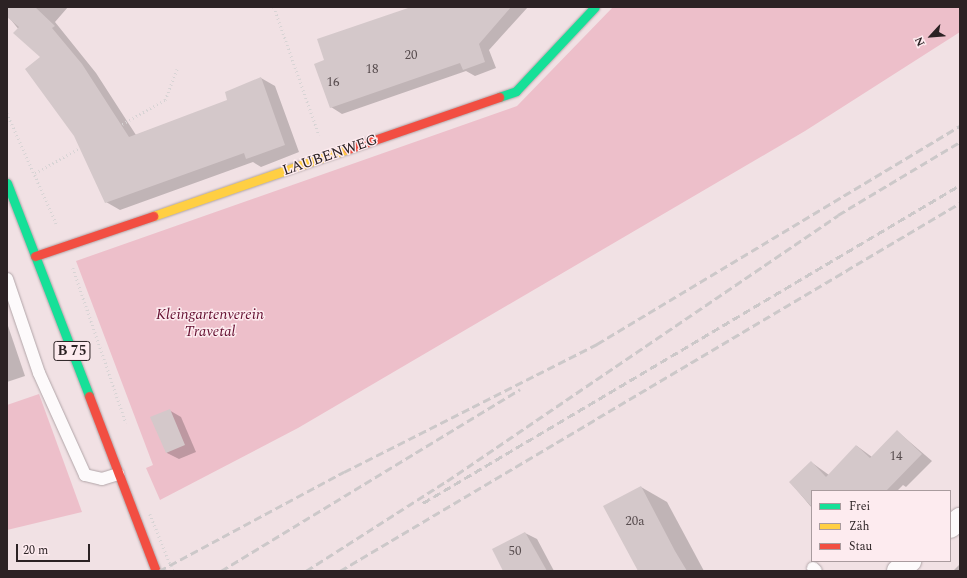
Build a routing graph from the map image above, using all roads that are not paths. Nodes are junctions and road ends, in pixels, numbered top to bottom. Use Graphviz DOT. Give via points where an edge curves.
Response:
graph roads {
  1 [pos="595,7"];
  2 [pos="7,183"];
  3 [pos="35,256"];
  4 [pos="7,279"];
  5 [pos="118,474"];
  6 [pos="960,519"];
  7 [pos="951,526"];
  8 [pos="909,562"];
  9 [pos="156,571"];
  10 [pos="898,571"];
  1 -- 3 [label="street, LAUBENWEG" via="516,91"];
  2 -- 3 [label="street, B 75"];
  3 -- 5 [label="street, B 75"];
  4 -- 5 [label="lane" via="39,373 85,475 102,479"];
  5 -- 9 [label="street, B 75"];
  6 -- 7 [label="street"];
  8 -- 10 [label="street"];
}
